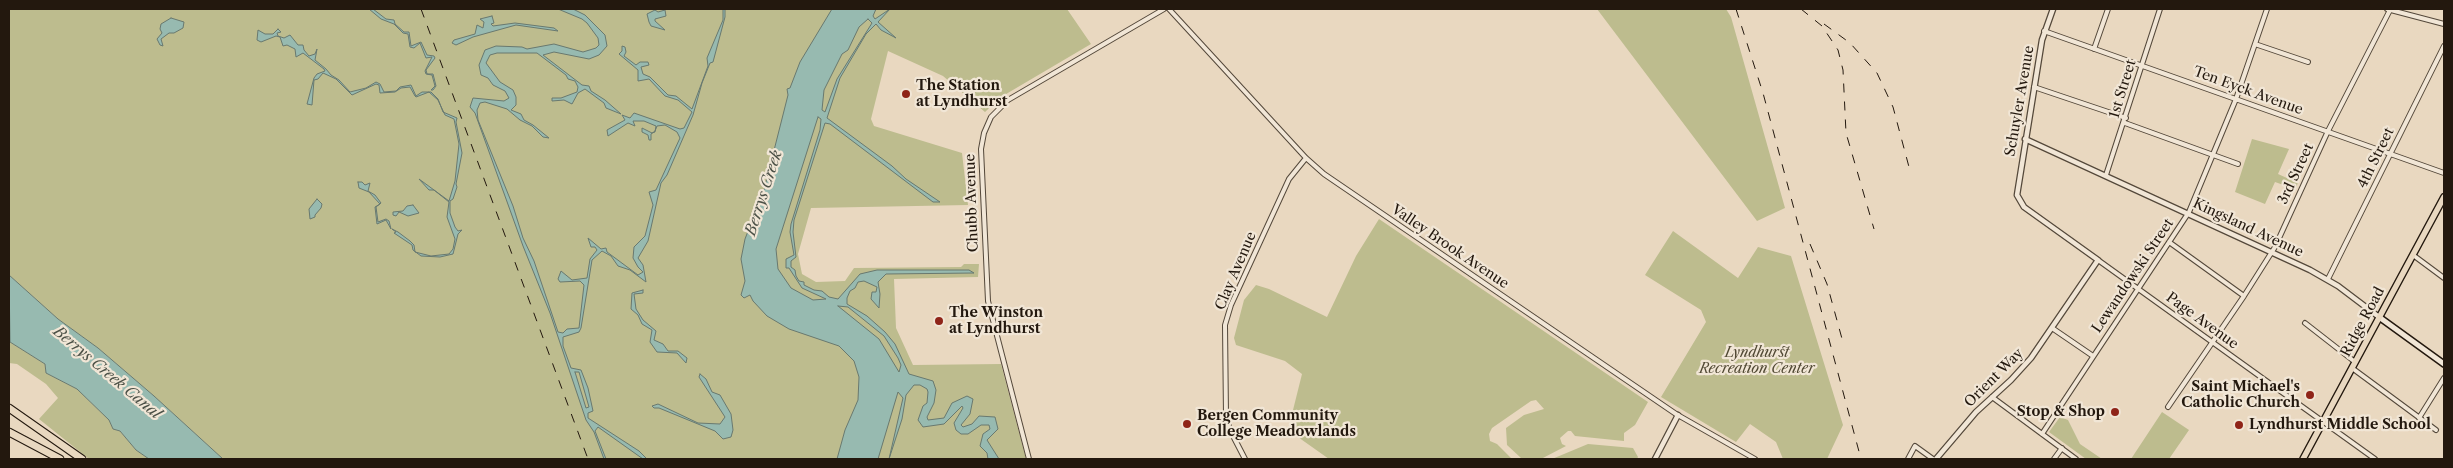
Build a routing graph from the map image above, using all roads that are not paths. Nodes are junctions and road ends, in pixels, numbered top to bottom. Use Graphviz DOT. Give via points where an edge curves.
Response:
graph roads {
  1 [pos="1164,9"];
  2 [pos="1169,9"];
  3 [pos="2053,9"];
  4 [pos="2108,9"];
  5 [pos="2160,9"];
  6 [pos="2267,9"];
  7 [pos="2392,9"];
  8 [pos="2444,24"];
  9 [pos="2044,31"];
  10 [pos="2255,44"];
  11 [pos="2444,46"];
  12 [pos="2094,48"];
  13 [pos="2308,62"];
  14 [pos="2142,66"];
  15 [pos="2034,87"];
  16 [pos="2236,99"];
  17 [pos="2126,118"];
  18 [pos="2124,123"];
  19 [pos="2328,131"];
  20 [pos="2025,139"];
  21 [pos="2390,154"];
  22 [pos="2212,155"];
  23 [pos="1306,158"];
  24 [pos="2238,164"];
  25 [pos="2444,173"];
  26 [pos="2106,175"];
  27 [pos="2444,197"];
  28 [pos="2018,199"];
  29 [pos="2189,212"];
  30 [pos="2169,242"];
  31 [pos="2272,252"];
  32 [pos="2413,255"];
  33 [pos="2098,260"];
  34 [pos="2444,278"];
  35 [pos="2328,280"];
  36 [pos="2138,289"];
  37 [pos="2244,296"];
  38 [pos="2379,318"];
  39 [pos="2305,323"];
  40 [pos="2052,328"];
  41 [pos="2211,342"];
  42 [pos="2093,356"];
  43 [pos="2356,362"];
  44 [pos="2444,364"];
  45 [pos="2352,368"];
  46 [pos="2444,378"];
  47 [pos="1992,397"];
  48 [pos="2168,407"];
  49 [pos="9,408"];
  50 [pos="1678,415"];
  51 [pos="2419,418"];
  52 [pos="2323,422"];
  53 [pos="2436,430"];
  54 [pos="9,432"];
  55 [pos="2042,434"];
  56 [pos="2062,448"];
  57 [pos="60,459"];
  58 [pos="82,459"];
  59 [pos="1029,459"];
  60 [pos="1245,459"];
  61 [pos="1655,459"];
  62 [pos="1755,459"];
  63 [pos="1908,459"];
  64 [pos="1935,459"];
  65 [pos="2054,459"];
  66 [pos="2076,459"];
  67 [pos="2304,459"];
  68 [pos="2375,459"];
  1 -- 59 [label="street, Chubb Avenue" via="1008,100 991,117 984,133 981,149 988,301"];
  2 -- 23 [label="street, Valley Brook Avenue"];
  3 -- 9 [label="street, Schuyler Avenue"];
  4 -- 12 [label="street"];
  5 -- 14 [label="street, 1st Street"];
  6 -- 10 [label="street, Lewandowski Street"];
  7 -- 8 [label="street"];
  7 -- 19 [label="street, 3rd Street"];
  9 -- 12 [label="street, Ten Eyck Avenue"];
  9 -- 15 [label="street, Schuyler Avenue"];
  10 -- 13 [label="street"];
  10 -- 16 [label="street, Lewandowski Street"];
  11 -- 21 [label="street, 4th Street"];
  12 -- 14 [label="street, Ten Eyck Avenue"];
  14 -- 16 [label="street, Ten Eyck Avenue"];
  14 -- 17 [label="street, 1st Street"];
  15 -- 17 [label="street"];
  15 -- 20 [label="street, Schuyler Avenue"];
  16 -- 19 [label="street, Ten Eyck Avenue"];
  16 -- 22 [label="street, Lewandowski Street"];
  17 -- 18 [label="street, 1st Street"];
  18 -- 22 [label="street"];
  18 -- 26 [label="street, 1st Street"];
  19 -- 21 [label="street, Ten Eyck Avenue"];
  19 -- 31 [label="street, 3rd Street"];
  20 -- 26 [label="street, Kingsland Avenue"];
  20 -- 28 [label="street, Schuyler Avenue"];
  21 -- 25 [label="street, Ten Eyck Avenue"];
  21 -- 35 [label="street, 4th Street"];
  22 -- 24 [label="street"];
  22 -- 29 [label="street, Lewandowski Street"];
  23 -- 50 [label="street, Valley Brook Avenue" via="1324,174"];
  23 -- 60 [label="street, Clay Avenue" via="1289,178 1231,305 1226,325 1226,416"];
  26 -- 29 [label="street, Kingsland Avenue"];
  27 -- 32 [label="main road, Ridge Road"];
  28 -- 33 [label="street, Page Avenue" via="2024,207"];
  29 -- 30 [label="street, Lewandowski Street"];
  29 -- 31 [label="street, Kingsland Avenue"];
  30 -- 36 [label="street, Lewandowski Street"];
  30 -- 37 [label="street"];
  31 -- 35 [label="street, Kingsland Avenue"];
  31 -- 37 [label="street, 3rd Street"];
  32 -- 34 [label="street"];
  32 -- 38 [label="main road, Ridge Road"];
  33 -- 36 [label="street, Page Avenue"];
  33 -- 40 [label="street, Orient Way"];
  35 -- 38 [label="street, Kingsland Avenue"];
  36 -- 41 [label="street, Page Avenue"];
  36 -- 42 [label="street, Lewandowski Street"];
  37 -- 41 [label="street, 3rd Street"];
  38 -- 43 [label="main road, Ridge Road"];
  38 -- 44 [label="main road, Kingsland Avenue"];
  39 -- 43 [label="street"];
  40 -- 42 [label="street"];
  40 -- 47 [label="street, Orient Way" via="2022,370"];
  41 -- 48 [label="street, 3rd Street"];
  41 -- 52 [label="street, Page Avenue"];
  42 -- 55 [label="street, Lewandowski Street"];
  43 -- 45 [label="main road, Ridge Road"];
  45 -- 51 [label="street"];
  45 -- 52 [label="main road, Ridge Road"];
  46 -- 51 [label="street"];
  47 -- 55 [label="street"];
  47 -- 64 [label="street, Orient Way"];
  49 -- 58 [label="highway"];
  50 -- 61 [label="street"];
  50 -- 62 [label="street, Valley Brook Avenue"];
  51 -- 53 [label="street"];
  52 -- 67 [label="main road, Ridge Road"];
  52 -- 68 [label="street, Page Avenue"];
  54 -- 57 [label="highway"];
  55 -- 56 [label="street"];
  56 -- 65 [label="street"];
  56 -- 66 [label="street"];
  63 -- 64 [label="street" via="1915,446"];
}
